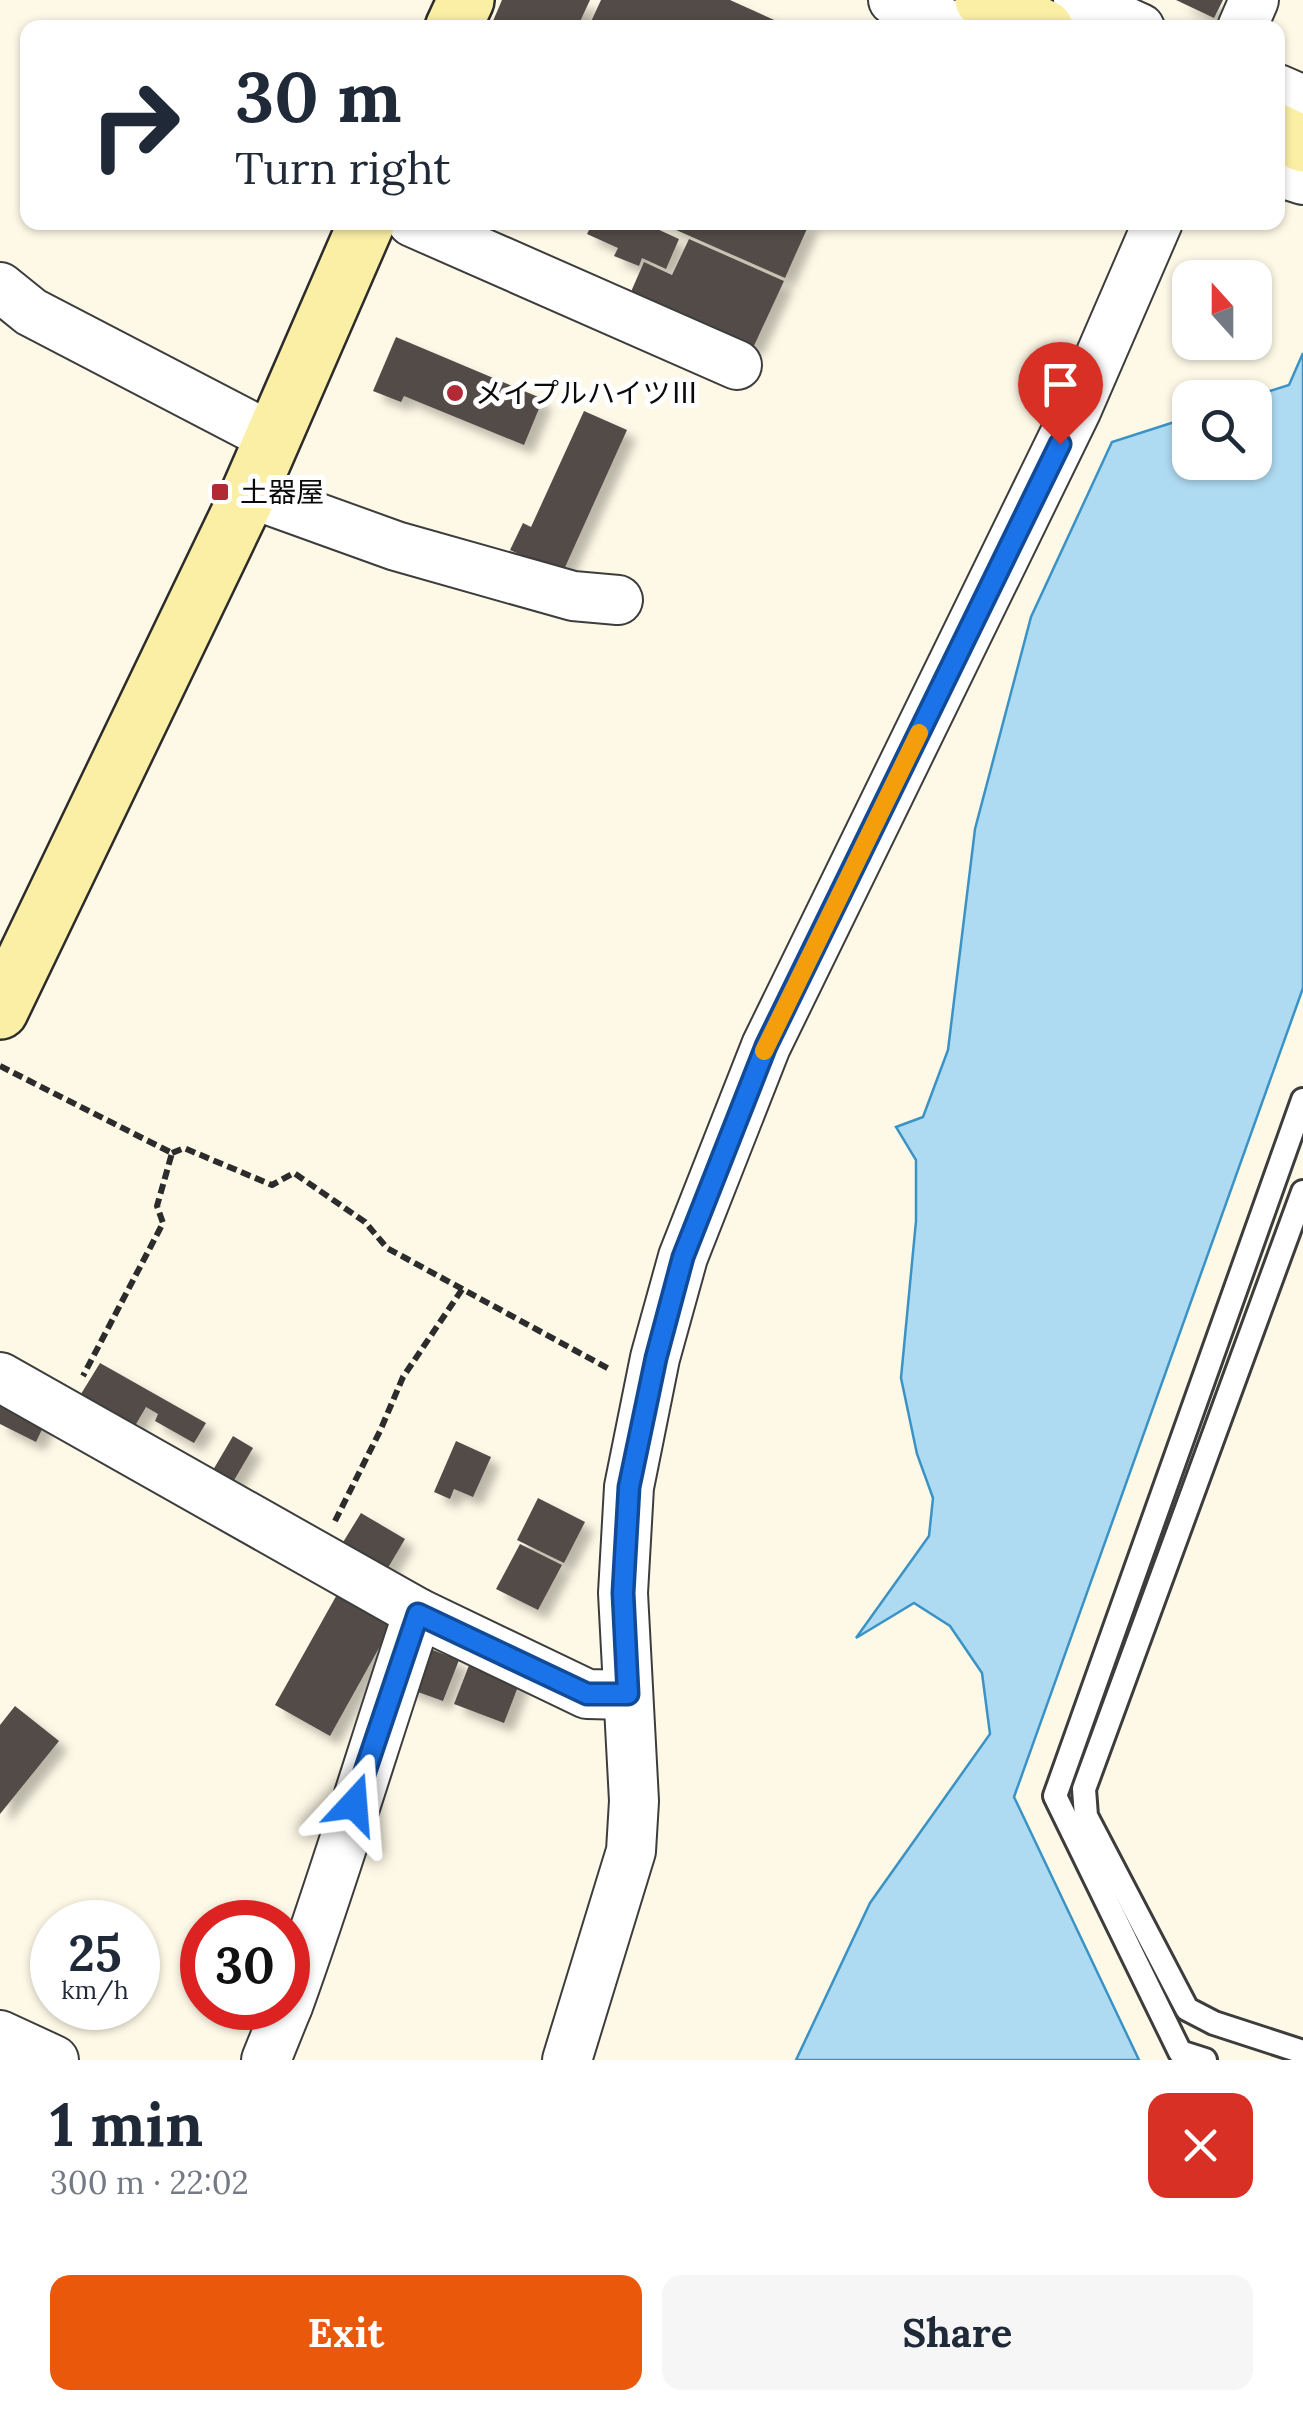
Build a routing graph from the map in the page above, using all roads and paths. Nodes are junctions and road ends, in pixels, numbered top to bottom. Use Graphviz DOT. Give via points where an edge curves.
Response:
graph roads {
  1 [pos="894,0"];
  2 [pos="983,0"];
  3 [pos="1078,0"];
  4 [pos="939,20"];
  5 [pos="1027,20"];
  6 [pos="1122,20"];
  7 [pos="364,230"];
  8 [pos="430,230"];
  9 [pos="1155,230"];
  10 [pos="0,287"];
  11 [pos="737,365"];
  12 [pos="274,438"];
  13 [pos="248,493"];
  14 [pos="618,600"];
  15 [pos="0,1011"];
  16 [pos="0,1066"];
  17 [pos="1303,1100"];
  18 [pos="172,1153"];
  19 [pos="1303,1192"];
  20 [pos="463,1288"];
  21 [pos="0,1378"];
  22 [pos="649,1391"];
  23 [pos="63,1413"];
  24 [pos="316,1558"];
  25 [pos="418,1614"];
  26 [pos="628,1694"];
  27 [pos="310,1943"];
  28 [pos="278,2030"];
  29 [pos="0,2035"];
  30 [pos="1303,2052"];
  31 [pos="54,2060"];
  32 [pos="266,2060"];
  33 [pos="567,2060"];
  34 [pos="1206,2060"];
  1 -- 4 [label="street"];
  2 -- 5 [label="street"];
  3 -- 6 [label="street"];
  7 -- 12 [label="street"];
  8 -- 11 [label="street"];
  9 -- 22 [label="street" via="1077,409 766,1046 683,1257"];
  10 -- 12 [label="street" via="31,312"];
  12 -- 13 [label="street"];
  13 -- 14 [label="street" via="396,546 573,596"];
  13 -- 15 [label="street"];
  16 -- 18 [label="path"];
  17 -- 34 [label="lane" via="1055,1796 1180,2052"];
  18 -- 20 [label="path" via="184,1148 272,1185 294,1173 365,1222 387,1248"];
  18 -- 23 [label="path" via="157,1206 163,1224"];
  19 -- 30 [label="lane" via="1083,1802 1187,2009"];
  20 -- 22 [label="path"];
  20 -- 24 [label="path" via="403,1377"];
  21 -- 23 [label="street"];
  22 -- 26 [label="street" via="629,1487 623,1593"];
  23 -- 24 [label="street"];
  24 -- 25 [label="street"];
  25 -- 26 [label="street" via="587,1694"];
  25 -- 27 [label="street"];
  26 -- 33 [label="street" via="631,1851"];
  28 -- 32 [label="street"];
  29 -- 31 [label="street"];
}
